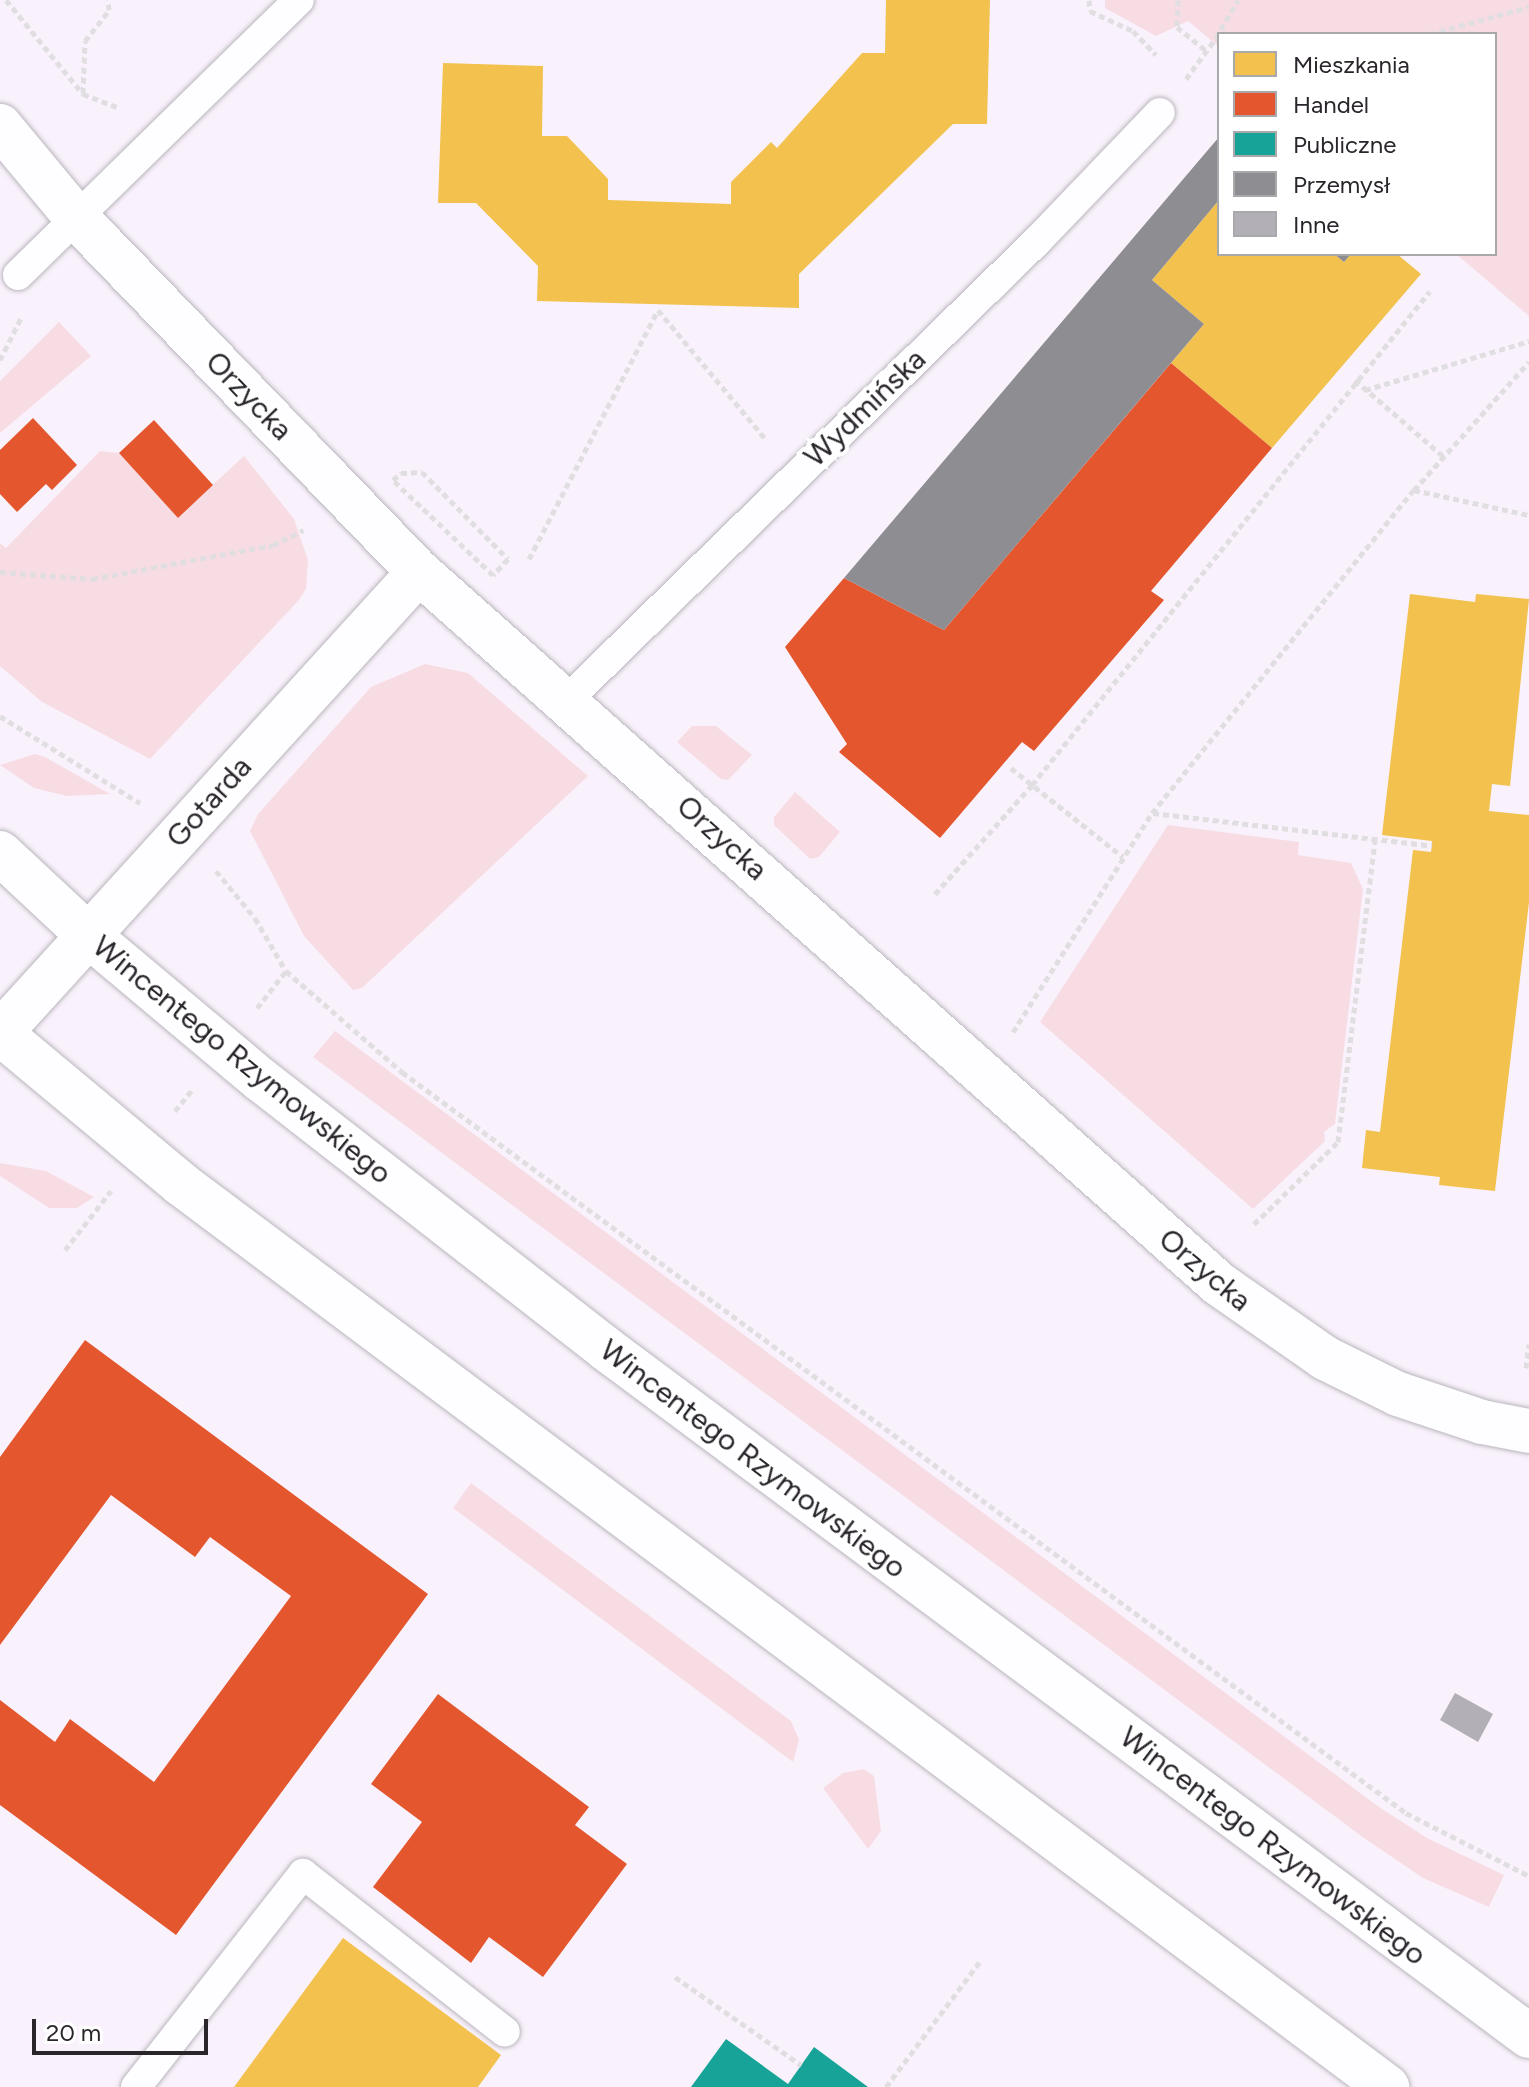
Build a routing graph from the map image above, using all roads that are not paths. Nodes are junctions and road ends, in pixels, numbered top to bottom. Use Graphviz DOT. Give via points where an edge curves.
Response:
graph roads {
  1 [pos="299,0"];
  2 [pos="1160,113"];
  3 [pos="0,126"];
  4 [pos="74,215"];
  5 [pos="18,275"];
  6 [pos="419,572"];
  7 [pos="567,700"];
  8 [pos="0,853"];
  9 [pos="88,935"];
  10 [pos="0,1033"];
  11 [pos="1529,1431"];
  12 [pos="505,2032"];
  13 [pos="1529,2036"];
  14 [pos="136,2087"];
  15 [pos="1387,2087"];
  1 -- 4 [label="lane"];
  2 -- 7 [label="lane, Wydmińska" via="1038,240"];
  3 -- 4 [label="main road, Orzycka"];
  4 -- 5 [label="lane"];
  4 -- 6 [label="main road, Orzycka"];
  6 -- 7 [label="main road, Orzycka"];
  6 -- 9 [label="main road, Gotarda"];
  7 -- 11 [label="main road, Orzycka" via="983,1076 1273,1326 1398,1394 1482,1422"];
  8 -- 9 [label="main road, Wincentego Rzymowskiego"];
  9 -- 10 [label="main road, Gotarda"];
  9 -- 13 [label="main road, Wincentego Rzymowskiego" via="261,1080 605,1348"];
  10 -- 15 [label="main road" via="181,1184"];
  12 -- 14 [label="lane" via="303,1874"];
}
